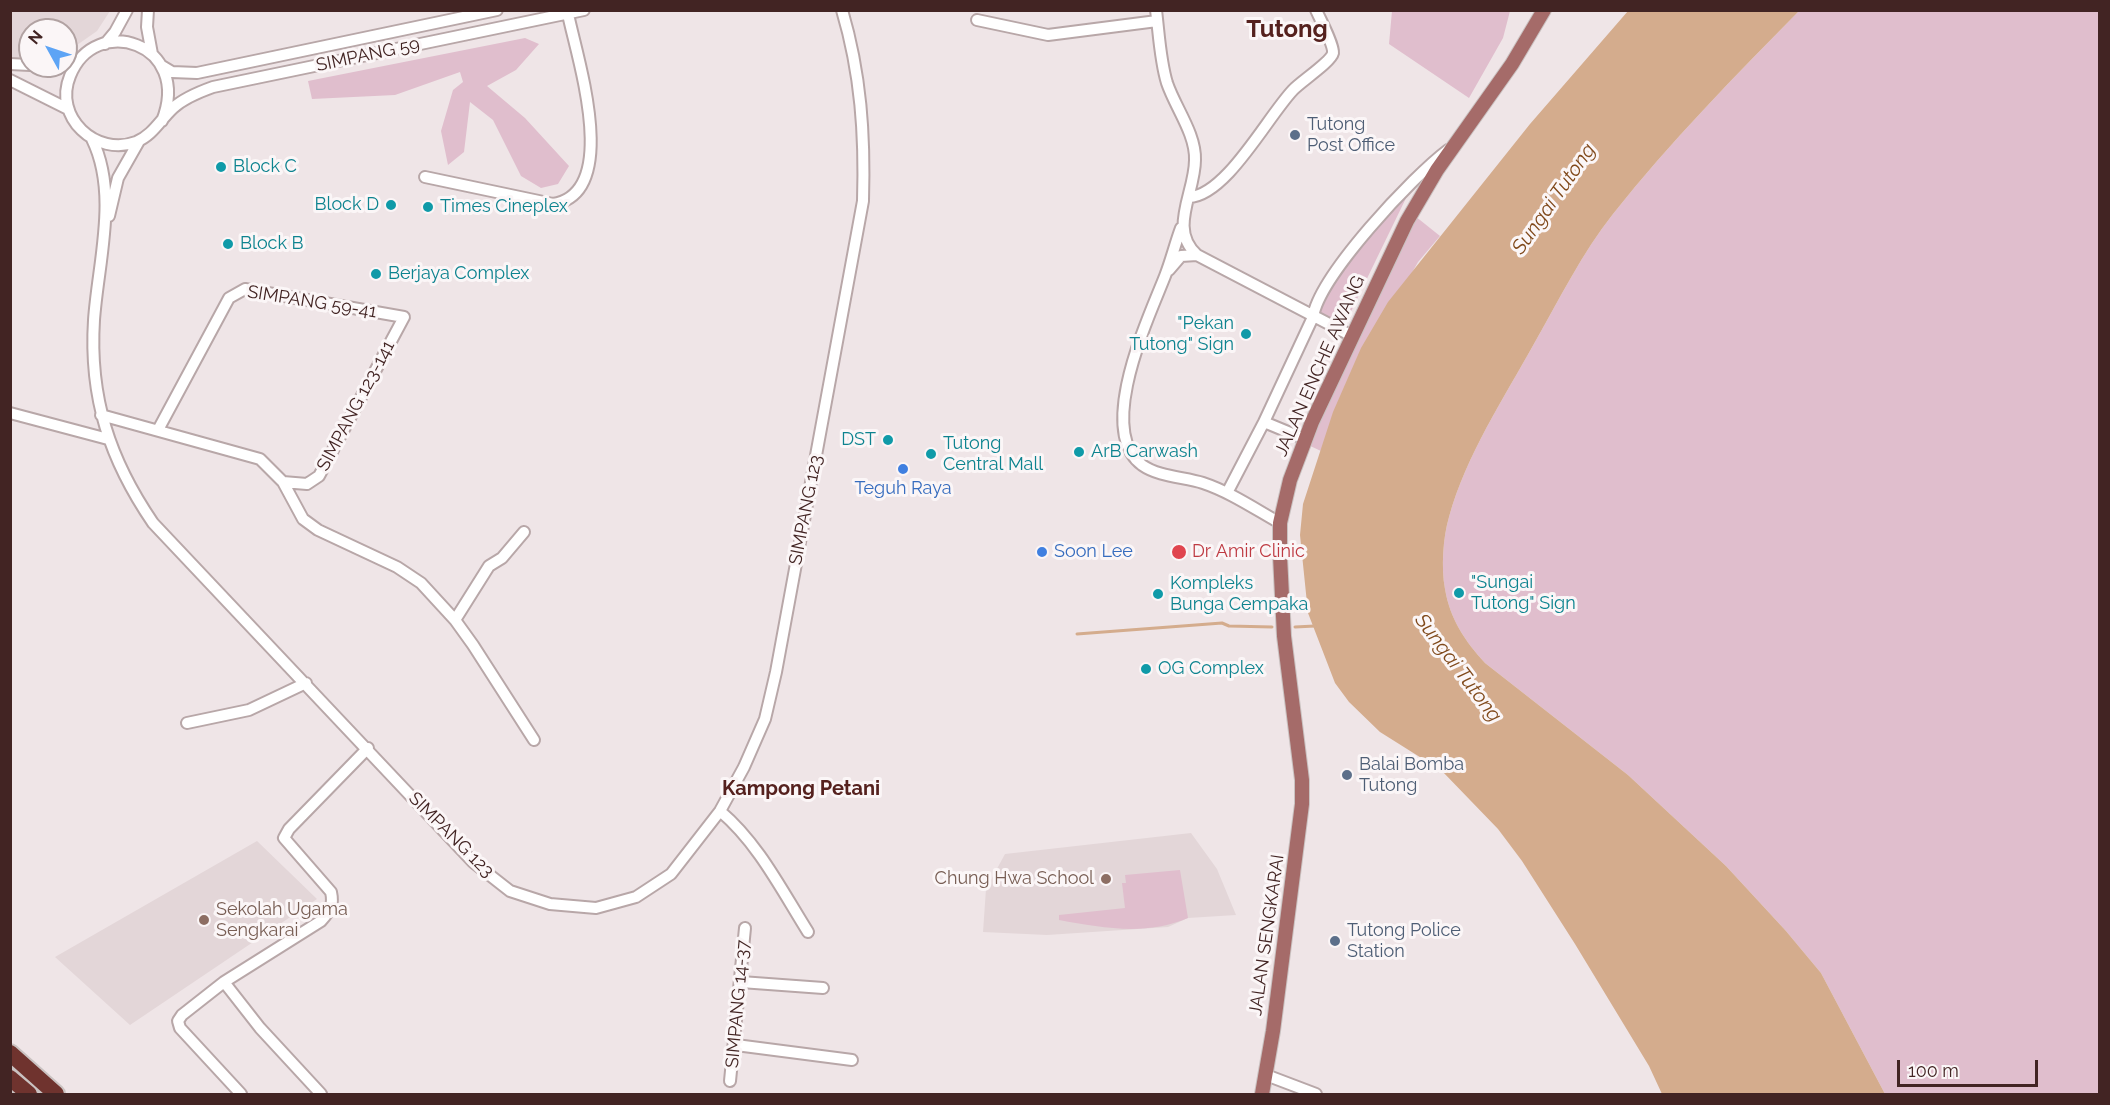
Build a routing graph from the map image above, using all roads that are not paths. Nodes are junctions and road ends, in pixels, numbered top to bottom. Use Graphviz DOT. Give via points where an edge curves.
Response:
graph roads {
  1 [pos="127,10"];
  2 [pos="148,10"];
  3 [pos="497,10"];
  4 [pos="584,10"];
  5 [pos="842,10"];
  6 [pos="1316,10"];
  7 [pos="1544,10"];
  8 [pos="568,14"];
  9 [pos="1157,16"];
  10 [pos="977,20"];
  11 [pos="105,44"];
  12 [pos="153,55"];
  13 [pos="78,58"];
  14 [pos="162,66"];
  15 [pos="69,78"];
  16 [pos="10,80"];
  17 [pos="68,109"];
  18 [pos="162,121"];
  19 [pos="92,139"];
  20 [pos="138,141"];
  21 [pos="1454,145"];
  22 [pos="425,177"];
  23 [pos="1189,196"];
  24 [pos="1184,218"];
  25 [pos="103,246"];
  26 [pos="1197,255"];
  27 [pos="1166,275"];
  28 [pos="404,317"];
  29 [pos="1313,317"];
  30 [pos="1352,336"];
  31 [pos="10,413"];
  32 [pos="101,415"];
  33 [pos="1264,422"];
  34 [pos="158,430"];
  35 [pos="108,439"];
  36 [pos="1305,439"];
  37 [pos="283,482"];
  38 [pos="1227,493"];
  39 [pos="1280,523"];
  40 [pos="524,532"];
  41 [pos="455,620"];
  42 [pos="306,683"];
  43 [pos="187,723"];
  44 [pos="534,740"];
  45 [pos="368,748"];
  46 [pos="1302,780"];
  47 [pos="720,811"];
  48 [pos="745,928"];
  49 [pos="808,932"];
  50 [pos="224,982"];
  51 [pos="741,982"];
  52 [pos="823,988"];
  53 [pos="736,1045"];
  54 [pos="10,1053"];
  55 [pos="852,1060"];
  56 [pos="1266,1075"];
  57 [pos="10,1078"];
  58 [pos="730,1081"];
  59 [pos="29,1095"];
  60 [pos="56,1095"];
  61 [pos="242,1095"];
  62 [pos="321,1095"];
  63 [pos="1262,1095"];
  64 [pos="1316,1095"];
  1 -- 11 [label="street"];
  2 -- 12 [label="street"];
  3 -- 14 [label="street, SIMPANG 59" via="197,73 172,72"];
  4 -- 8 [label="street, SIMPANG 59"];
  5 -- 47 [label="street, SIMPANG 123" via="855,57 864,128 863,201 774,681 765,719"];
  6 -- 23 [label="street" via="1333,48 1330,59 1292,91 1241,159 1205,193"];
  7 -- 21 [label="main road, JALAN ENCHE AWANG" via="1489,100"];
  8 -- 18 [label="street, SIMPANG 59" via="213,87 187,98"];
  8 -- 22 [label="street" via="592,138 583,185 575,196 553,204"];
  9 -- 10 [label="street" via="1048,35"];
  9 -- 23 [label="street" via="1167,81 1196,159"];
  11 -- 12 [label="street" via="130,43"];
  11 -- 13 [label="street"];
  12 -- 14 [label="street"];
  14 -- 18 [label="street" via="169,84 169,103"];
  15 -- 17 [label="street"];
  16 -- 17 [label="street"];
  17 -- 19 [label="street"];
  18 -- 20 [label="street"];
  19 -- 20 [label="street" via="115,146"];
  19 -- 25 [label="street, SIMPANG 123" via="103,174"];
  20 -- 25 [label="street, SIMPANG 123" via="118,178"];
  21 -- 29 [label="street" via="1433,161 1344,258 1315,303"];
  21 -- 30 [label="main road, JALAN ENCHE AWANG" via="1407,221"];
  23 -- 24 [label="street"];
  24 -- 26 [label="street" via="1183,238"];
  24 -- 27 [label="street"];
  25 -- 32 [label="street, SIMPANG 123" via="94,331"];
  26 -- 27 [label="street" via="1181,256"];
  26 -- 29 [label="street"];
  27 -- 38 [label="street" via="1131,363 1124,419 1128,446 1148,468"];
  28 -- 34 [label="street, SIMPANG 59-41" via="245,289 237,292 229,298"];
  28 -- 37 [label="street, SIMPANG 123-141" via="319,476 307,484"];
  29 -- 30 [label="street"];
  29 -- 33 [label="street"];
  30 -- 36 [label="main road, JALAN ENCHE AWANG"];
  31 -- 35 [label="street"];
  32 -- 34 [label="street"];
  32 -- 35 [label="street, SIMPANG 123"];
  33 -- 36 [label="street"];
  33 -- 38 [label="street"];
  34 -- 37 [label="street" via="248,454 260,459"];
  35 -- 42 [label="street, SIMPANG 123" via="129,486 153,524"];
  36 -- 39 [label="main road, JALAN ENCHE AWANG"];
  37 -- 41 [label="street" via="303,519 397,567 421,583"];
  38 -- 39 [label="street"];
  39 -- 46 [label="main road, JALAN ENCHE AWANG" via="1284,636"];
  40 -- 41 [label="street" via="502,558 489,566"];
  41 -- 44 [label="street"];
  42 -- 43 [label="street" via="249,710"];
  42 -- 45 [label="street, SIMPANG 123"];
  45 -- 47 [label="street, SIMPANG 123" via="473,862 510,891 550,904 596,908 636,897 671,874"];
  45 -- 50 [label="street" via="284,838 331,892 334,903 329,912 321,921"];
  46 -- 56 [label="main road, JALAN SENGKARAI" via="1299,837"];
  47 -- 49 [label="street" via="756,848"];
  48 -- 51 [label="street, SIMPANG 14-37"];
  50 -- 61 [label="street" via="178,1021 180,1028"];
  50 -- 62 [label="street"];
  51 -- 52 [label="street"];
  51 -- 53 [label="street, SIMPANG 14-37"];
  53 -- 55 [label="street"];
  53 -- 58 [label="street, SIMPANG 14-37"];
  54 -- 60 [label="highway"];
  56 -- 63 [label="main road, JALAN SENGKARAI"];
  56 -- 64 [label="street"];
  57 -- 59 [label="highway"];
}
